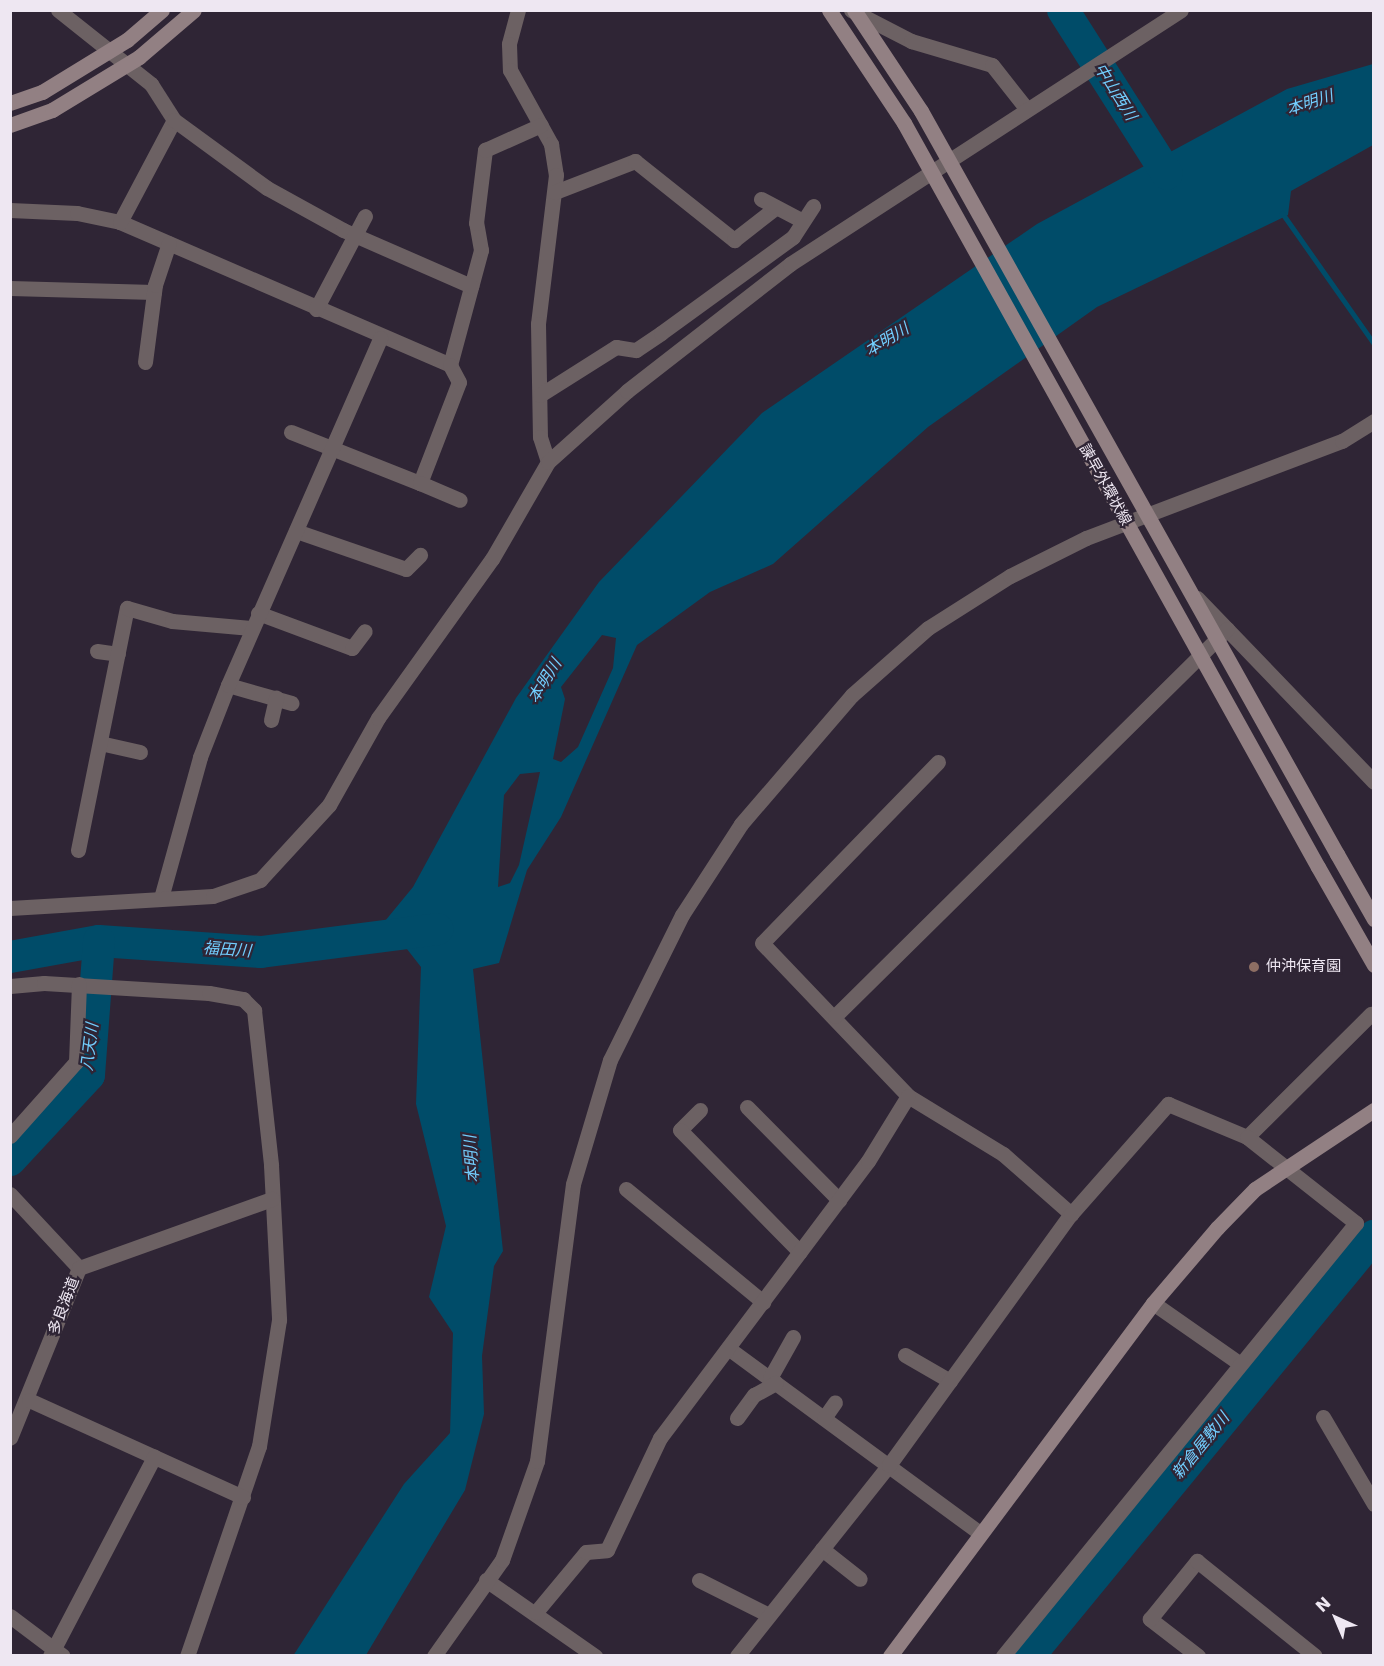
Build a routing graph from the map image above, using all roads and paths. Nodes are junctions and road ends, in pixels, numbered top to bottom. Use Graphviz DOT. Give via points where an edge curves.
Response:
graph roads {
  1 [pos="58,10"];
  2 [pos="162,10"];
  3 [pos="194,10"];
  4 [pos="518,10"];
  5 [pos="829,10"];
  6 [pos="852,10"];
  7 [pos="1181,10"];
  8 [pos="10,103"];
  9 [pos="1026,108"];
  10 [pos="174,120"];
  11 [pos="10,125"];
  12 [pos="541,125"];
  13 [pos="555,192"];
  14 [pos="761,199"];
  15 [pos="813,206"];
  16 [pos="775,208"];
  17 [pos="10,210"];
  18 [pos="365,216"];
  19 [pos="803,221"];
  20 [pos="120,222"];
  21 [pos="352,234"];
  22 [pos="169,243"];
  23 [pos="471,286"];
  24 [pos="10,288"];
  25 [pos="154,292"];
  26 [pos="316,309"];
  27 [pos="380,338"];
  28 [pos="145,362"];
  29 [pos="450,365"];
  30 [pos="540,395"];
  31 [pos="1374,421"];
  32 [pos="291,432"];
  33 [pos="333,448"];
  34 [pos="548,462"];
  35 [pos="420,483"];
  36 [pos="460,500"];
  37 [pos="296,531"];
  38 [pos="420,555"];
  39 [pos="1180,580"];
  40 [pos="258,613"];
  41 [pos="251,628"];
  42 [pos="1227,629"];
  43 [pos="365,631"];
  44 [pos="97,651"];
  45 [pos="118,654"];
  46 [pos="228,685"];
  47 [pos="271,720"];
  48 [pos="100,742"];
  49 [pos="140,752"];
  50 [pos="938,762"];
  51 [pos="1374,782"];
  52 [pos="78,850"];
  53 [pos="161,898"];
  54 [pos="10,908"];
  55 [pos="1374,919"];
  56 [pos="1374,964"];
  57 [pos="79,984"];
  58 [pos="10,986"];
  59 [pos="1371,1014"];
  60 [pos="835,1016"];
  61 [pos="908,1096"];
  62 [pos="747,1107"];
  63 [pos="700,1110"];
  64 [pos="1374,1110"];
  65 [pos="10,1136"];
  66 [pos="1247,1137"];
  67 [pos="1282,1169"];
  68 [pos="626,1189"];
  69 [pos="10,1194"];
  70 [pos="272,1199"];
  71 [pos="839,1200"];
  72 [pos="1071,1214"];
  73 [pos="800,1252"];
  74 [pos="79,1268"];
  75 [pos="763,1302"];
  76 [pos="1153,1303"];
  77 [pos="793,1337"];
  78 [pos="728,1348"];
  79 [pos="905,1355"];
  80 [pos="1239,1363"];
  81 [pos="773,1380"];
  82 [pos="950,1381"];
  83 [pos="29,1400"];
  84 [pos="835,1402"];
  85 [pos="1323,1417"];
  86 [pos="737,1418"];
  87 [pos="824,1418"];
  88 [pos="10,1438"];
  89 [pos="154,1457"];
  90 [pos="889,1465"];
  91 [pos="243,1497"];
  92 [pos="1374,1504"];
  93 [pos="980,1533"];
  94 [pos="822,1549"];
  95 [pos="860,1579"];
  96 [pos="486,1580"];
  97 [pos="699,1580"];
  98 [pos="536,1612"];
  99 [pos="769,1615"];
  100 [pos="10,1616"];
  101 [pos="56,1653"];
  102 [pos="187,1656"];
  103 [pos="434,1656"];
  104 [pos="595,1656"];
  105 [pos="737,1656"];
  106 [pos="890,1656"];
  107 [pos="1003,1656"];
  108 [pos="1198,1656"];
  109 [pos="1315,1656"];
  1 -- 10 [label="street" via="151,84"];
  2 -- 8 [label="main road, bridge" via="128,40 42,92"];
  3 -- 11 [label="main road, bridge" via="139,57 52,110"];
  4 -- 12 [label="street" via="508,44 510,70"];
  5 -- 56 [label="main road, 諫早外環状線, bridge" via="903,123"];
  6 -- 9 [label="street" via="911,41 992,65"];
  6 -- 55 [label="main road, 諫早外環状線, bridge" via="921,111"];
  7 -- 9 [label="street"];
  9 -- 34 [label="street" via="740,300"];
  10 -- 20 [label="street"];
  10 -- 21 [label="street" via="267,188"];
  12 -- 13 [label="street" via="550,144"];
  12 -- 23 [label="street" via="485,150 476,223 481,250"];
  13 -- 16 [label="street" via="635,161 734,240"];
  13 -- 30 [label="street" via="538,324"];
  14 -- 16 [label="street"];
  15 -- 19 [label="street"];
  16 -- 19 [label="street"];
  17 -- 20 [label="street" via="77,213"];
  18 -- 21 [label="street"];
  19 -- 30 [label="street" via="793,237 636,350 616,347"];
  20 -- 22 [label="street"];
  21 -- 23 [label="street"];
  21 -- 26 [label="street"];
  22 -- 25 [label="street"];
  22 -- 26 [label="street"];
  23 -- 29 [label="street" via="465,324"];
  24 -- 25 [label="street"];
  25 -- 28 [label="street"];
  26 -- 27 [label="street"];
  27 -- 29 [label="street"];
  27 -- 33 [label="street"];
  29 -- 35 [label="street" via="459,382"];
  30 -- 34 [label="street" via="540,437"];
  31 -- 96 [label="street" via="1342,441 1086,538 1010,576 928,628 852,694 741,824 682,915 610,1060 573,1184 537,1461 502,1560"];
  32 -- 33 [label="street"];
  33 -- 35 [label="street"];
  33 -- 37 [label="street"];
  34 -- 53 [label="street" via="492,559 378,718 329,805 286,858 260,880 213,896"];
  35 -- 36 [label="street"];
  37 -- 38 [label="street" via="406,569"];
  37 -- 40 [label="street"];
  39 -- 42 [label="street"];
  40 -- 41 [label="street"];
  40 -- 43 [label="street" via="352,648"];
  41 -- 45 [label="street" via="172,621 127,608"];
  41 -- 46 [label="street"];
  42 -- 51 [label="street"];
  42 -- 60 [label="street"];
  44 -- 45 [label="street"];
  45 -- 48 [label="street"];
  46 -- 47 [label="street" via="284,700"];
  46 -- 53 [label="street" via="200,757"];
  48 -- 49 [label="street"];
  48 -- 52 [label="street"];
  50 -- 60 [label="street" via="762,943"];
  53 -- 54 [label="street"];
  57 -- 58 [label="street"];
  57 -- 65 [label="street" via="76,1062"];
  57 -- 70 [label="street" via="209,993 243,999 254,1010"];
  59 -- 66 [label="street"];
  60 -- 61 [label="street"];
  61 -- 71 [label="street"];
  61 -- 72 [label="street" via="1003,1154"];
  62 -- 71 [label="street"];
  63 -- 73 [label="street" via="680,1130"];
  64 -- 67 [label="main road"];
  66 -- 67 [label="street"];
  66 -- 72 [label="street" via="1168,1104"];
  67 -- 76 [label="main road" via="1255,1189"];
  67 -- 80 [label="street" via="1356,1223"];
  68 -- 75 [label="street"];
  69 -- 74 [label="street, 多良海道"];
  70 -- 74 [label="street"];
  70 -- 91 [label="street" via="279,1320 259,1446"];
  71 -- 73 [label="street"];
  72 -- 82 [label="street"];
  73 -- 75 [label="street"];
  74 -- 83 [label="street, 多良海道"];
  75 -- 78 [label="street"];
  76 -- 80 [label="street"];
  76 -- 93 [label="main road"];
  77 -- 81 [label="street"];
  78 -- 81 [label="street"];
  78 -- 98 [label="street" via="660,1438 607,1550 586,1552"];
  79 -- 82 [label="street"];
  80 -- 107 [label="street"];
  81 -- 86 [label="street" via="754,1395"];
  81 -- 87 [label="street"];
  82 -- 90 [label="street"];
  83 -- 88 [label="street, 多良海道"];
  83 -- 89 [label="street"];
  84 -- 87 [label="street"];
  85 -- 92 [label="street"];
  87 -- 90 [label="street"];
  89 -- 91 [label="street"];
  89 -- 101 [label="street"];
  90 -- 93 [label="street"];
  90 -- 94 [label="street"];
  91 -- 102 [label="street"];
  93 -- 106 [label="main road"];
  94 -- 95 [label="street"];
  94 -- 99 [label="street"];
  96 -- 98 [label="street"];
  96 -- 103 [label="street"];
  97 -- 99 [label="street"];
  98 -- 104 [label="street"];
  99 -- 105 [label="street"];
  100 -- 101 [label="street"];
  108 -- 109 [label="street" via="1150,1619 1197,1561"];
}
